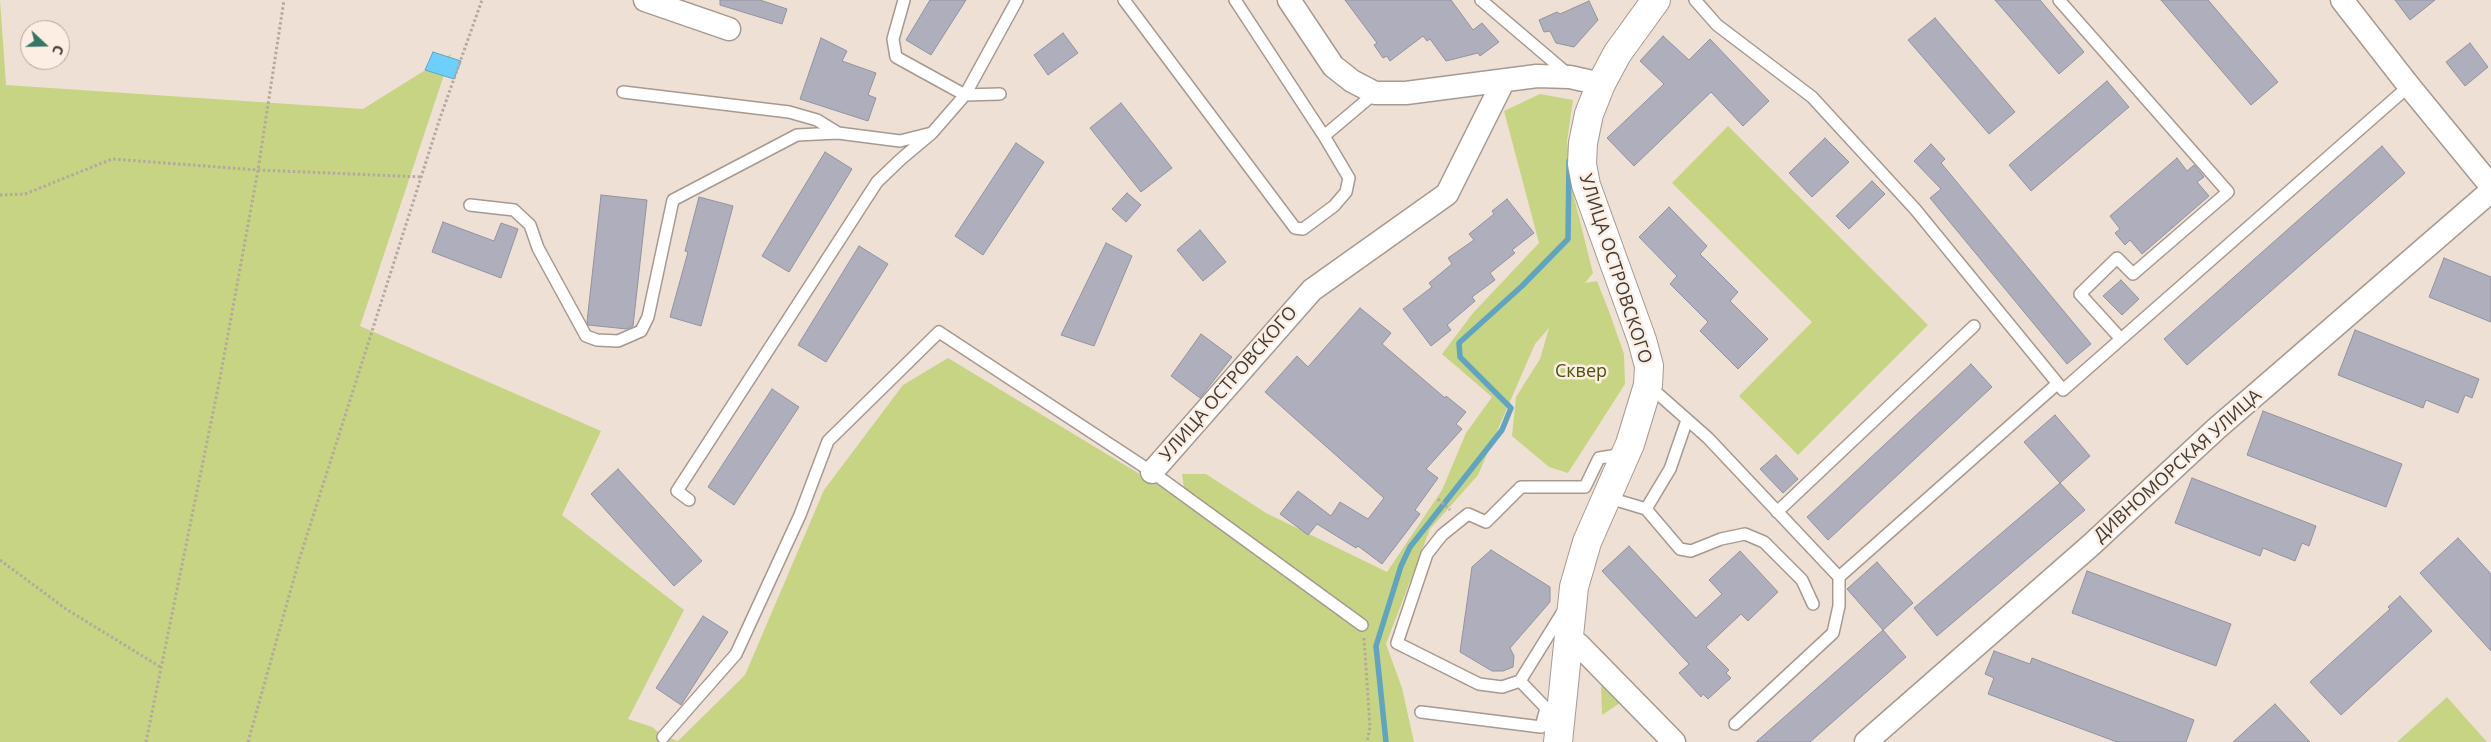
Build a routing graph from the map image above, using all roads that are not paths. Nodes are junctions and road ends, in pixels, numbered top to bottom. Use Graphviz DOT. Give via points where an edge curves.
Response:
graph roads {
  1 [pos="645,0"];
  2 [pos="904,0"];
  3 [pos="1017,0"];
  4 [pos="1124,0"];
  5 [pos="1235,0"];
  6 [pos="1289,0"];
  7 [pos="1481,0"];
  8 [pos="1656,0"];
  9 [pos="1695,0"];
  10 [pos="2058,0"];
  11 [pos="2342,0"];
  12 [pos="729,29"];
  13 [pos="1570,77"];
  14 [pos="1503,82"];
  15 [pos="1601,84"];
  16 [pos="2409,86"];
  17 [pos="622,92"];
  18 [pos="1375,93"];
  19 [pos="1000,94"];
  20 [pos="965,95"];
  21 [pos="838,133"];
  22 [pos="932,133"];
  23 [pos="1324,136"];
  24 [pos="2491,186"];
  25 [pos="2491,191"];
  26 [pos="470,206"];
  27 [pos="1974,326"];
  28 [pos="2121,339"];
  29 [pos="2057,384"];
  30 [pos="1648,385"];
  31 [pos="1687,420"];
  32 [pos="1626,454"];
  33 [pos="1152,472"];
  34 [pos="1605,497"];
  35 [pos="689,500"];
  36 [pos="1646,509"];
  37 [pos="1777,512"];
  38 [pos="1839,577"];
  39 [pos="1574,593"];
  40 [pos="1813,604"];
  41 [pos="1362,625"];
  42 [pos="1567,643"];
  43 [pos="1520,681"];
  44 [pos="1421,712"];
  45 [pos="1736,724"];
  46 [pos="1554,727"];
  47 [pos="663,736"];
  48 [pos="1674,742"];
  49 [pos="1866,742"];
  1 -- 12 [label="street"];
  2 -- 20 [label="lane" via="893,38 896,57"];
  3 -- 20 [label="lane"];
  4 -- 23 [label="lane" via="1295,228 1303,228 1334,206 1346,192 1349,178"];
  5 -- 23 [label="lane"];
  6 -- 18 [label="street" via="1333,66"];
  7 -- 13 [label="lane"];
  8 -- 15 [label="street, УЛИЦА ОСТРОВСКОГО" via="1617,54"];
  9 -- 29 [label="lane" via="1717,25 1812,98 1915,209"];
  10 -- 28 [label="lane" via="2228,192 2133,274 2117,258 2080,294"];
  11 -- 16 [label="street"];
  13 -- 14 [label="street" via="1537,76"];
  13 -- 15 [label="street"];
  14 -- 18 [label="street" via="1406,93"];
  14 -- 33 [label="street, УЛИЦА ОСТРОВСКОГО" via="1447,194 1312,290"];
  15 -- 30 [label="street, УЛИЦА ОСТРОВСКОГО" via="1583,143 1582,164 1586,185 1642,340 1649,366"];
  16 -- 24 [label="street"];
  16 -- 28 [label="lane"];
  17 -- 21 [label="lane" via="789,112 817,120"];
  18 -- 23 [label="lane"];
  19 -- 20 [label="lane"];
  20 -- 22 [label="lane"];
  21 -- 22 [label="lane" via="900,141"];
  21 -- 26 [label="lane" via="797,135 673,200 648,317 640,331 618,341 586,336 538,248 530,225 514,210"];
  22 -- 35 [label="lane" via="877,182 677,490"];
  25 -- 49 [label="street, ДИВНОМОРСКАЯ УЛИЦА" via="2216,429 2091,545"];
  27 -- 37 [label="lane"];
  28 -- 29 [label="lane" via="2063,390"];
  29 -- 38 [label="lane"];
  30 -- 31 [label="lane"];
  30 -- 32 [label="street, УЛИЦА ОСТРОВСКОГО"];
  31 -- 36 [label="lane" via="1670,468"];
  31 -- 37 [label="lane"];
  32 -- 34 [label="street, УЛИЦА ОСТРОВСКОГО"];
  32 -- 43 [label="lane" via="1599,458 1585,487 1521,487 1486,522 1468,514 1442,535 1427,554 1397,643 1479,684 1502,687"];
  33 -- 41 [label="lane"];
  33 -- 47 [label="lane" via="939,332 828,441 800,515 736,654"];
  34 -- 36 [label="lane"];
  34 -- 39 [label="street, УЛИЦА ОСТРОВСКОГО" via="1587,542"];
  36 -- 40 [label="lane" via="1680,549 1691,551 1745,534 1764,542 1802,580"];
  37 -- 38 [label="lane"];
  38 -- 45 [label="lane" via="1839,606 1832,633"];
  39 -- 42 [label="street, УЛИЦА ОСТРОВСКОГО"];
  39 -- 43 [label="lane"];
  42 -- 46 [label="street, УЛИЦА ОСТРОВСКОГО"];
  42 -- 48 [label="street" via="1578,644"];
  43 -- 46 [label="lane" via="1546,708"];
  44 -- 46 [label="lane"];
}
